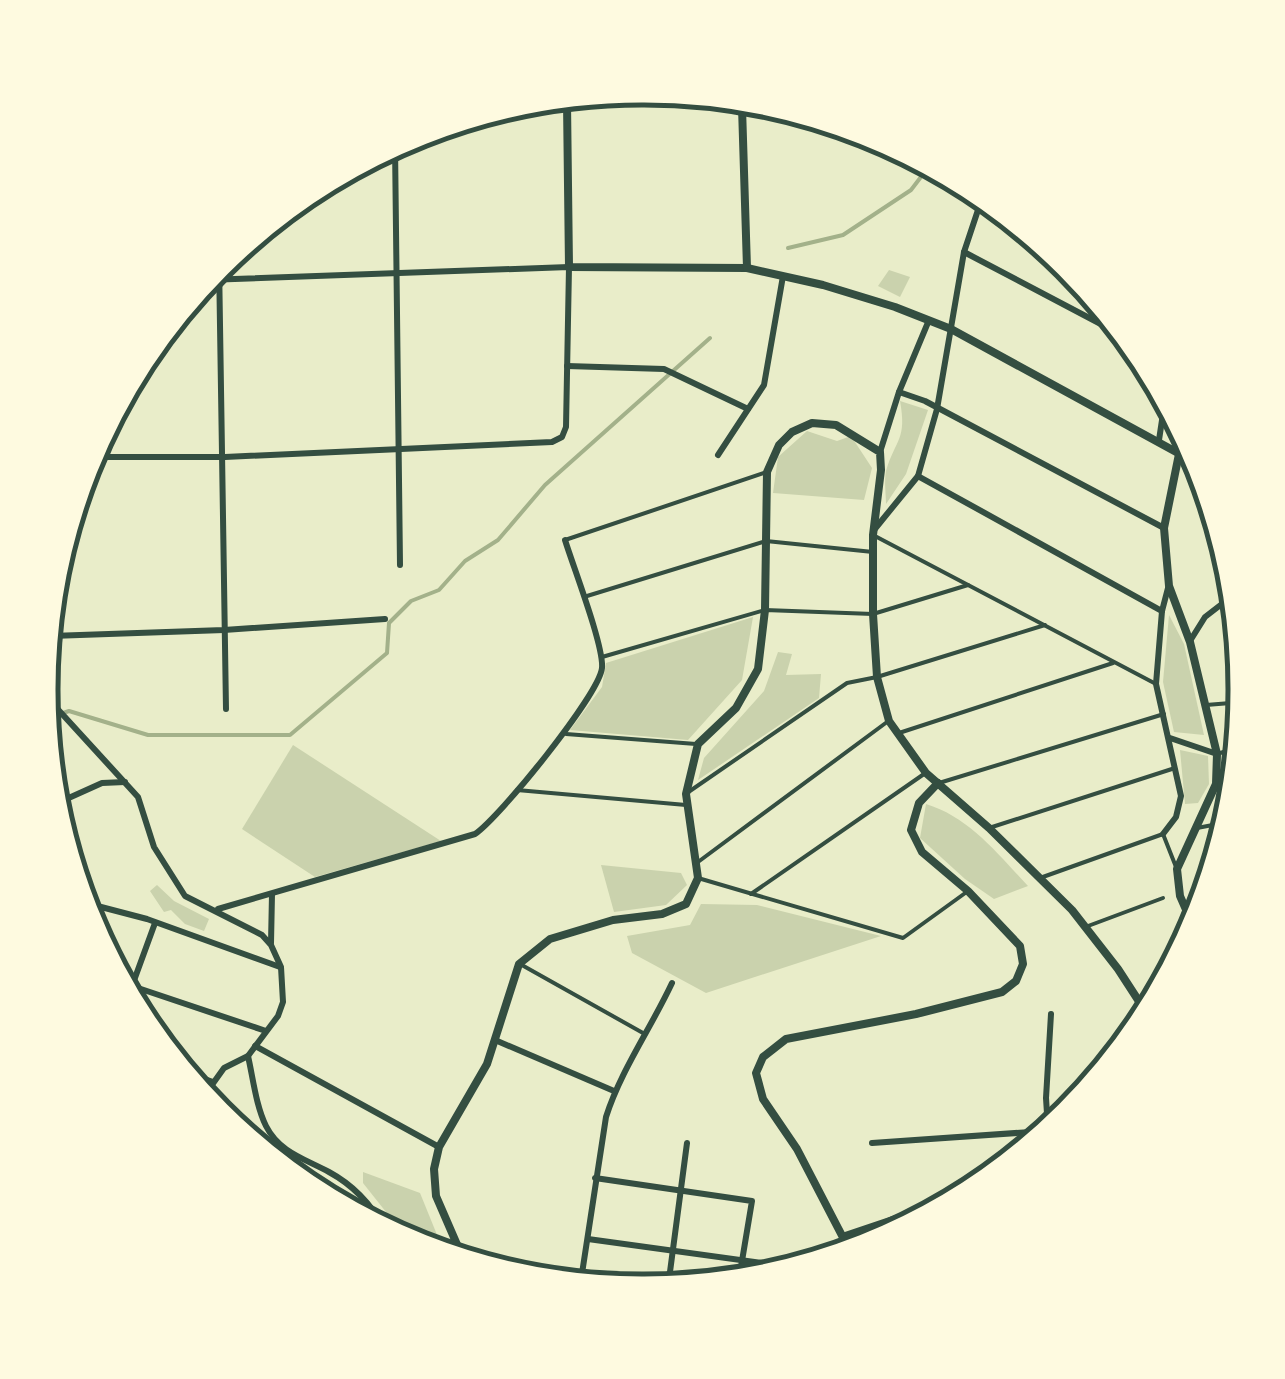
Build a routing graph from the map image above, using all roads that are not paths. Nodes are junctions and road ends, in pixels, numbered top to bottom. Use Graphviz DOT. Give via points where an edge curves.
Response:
graph roads {
  1 [pos="567,110"];
  2 [pos="742,114"];
  3 [pos="395,160"];
  4 [pos="978,210"];
  5 [pos="964,252"];
  6 [pos="569,267"];
  7 [pos="747,268"];
  8 [pos="398,272"];
  9 [pos="783,276"];
  10 [pos="226,280"];
  11 [pos="219,287"];
  12 [pos="928,320"];
  13 [pos="1098,323"];
  14 [pos="951,330"];
  15 [pos="567,366"];
  16 [pos="899,392"];
  17 [pos="748,409"];
  18 [pos="937,409"];
  19 [pos="1162,421"];
  20 [pos="1159,440"];
  21 [pos="397,450"];
  22 [pos="880,452"];
  23 [pos="1178,454"];
  24 [pos="718,455"];
  25 [pos="107,456"];
  26 [pos="225,457"];
  27 [pos="768,472"];
  28 [pos="918,476"];
  29 [pos="1164,528"];
  30 [pos="873,533"];
  31 [pos="565,540"];
  32 [pos="766,541"];
  33 [pos="873,552"];
  34 [pos="400,565"];
  35 [pos="968,585"];
  36 [pos="1168,586"];
  37 [pos="582,598"];
  38 [pos="1221,605"];
  39 [pos="765,610"];
  40 [pos="1162,611"];
  41 [pos="872,614"];
  42 [pos="385,619"];
  43 [pos="1045,626"];
  44 [pos="224,630"];
  45 [pos="61,636"];
  46 [pos="1190,642"];
  47 [pos="602,657"];
  48 [pos="1113,663"];
  49 [pos="876,677"];
  50 [pos="1156,684"];
  51 [pos="1227,703"];
  52 [pos="1206,705"];
  53 [pos="226,709"];
  54 [pos="59,711"];
  55 [pos="1164,714"];
  56 [pos="889,721"];
  57 [pos="561,734"];
  58 [pos="895,734"];
  59 [pos="1169,738"];
  60 [pos="698,744"];
  61 [pos="1223,752"];
  62 [pos="1218,754"];
  63 [pos="1176,768"];
  64 [pos="926,773"];
  65 [pos="124,782"];
  66 [pos="938,783"];
  67 [pos="517,790"];
  68 [pos="686,794"];
  69 [pos="68,798"];
  70 [pos="689,806"];
  71 [pos="1211,825"];
  72 [pos="989,828"];
  73 [pos="1197,828"];
  74 [pos="1163,834"];
  75 [pos="698,862"];
  76 [pos="1177,869"];
  77 [pos="698,878"];
  78 [pos="1040,878"];
  79 [pos="968,891"];
  80 [pos="272,894"];
  81 [pos="751,894"];
  82 [pos="1163,898"];
  83 [pos="100,907"];
  84 [pos="1185,908"];
  85 [pos="216,910"];
  86 [pos="156,922"];
  87 [pos="1084,928"];
  88 [pos="271,945"];
  89 [pos="519,964"];
  90 [pos="281,967"];
  91 [pos="134,978"];
  92 [pos="672,983"];
  93 [pos="140,988"];
  94 [pos="1138,1000"];
  95 [pos="1050,1014"];
  96 [pos="266,1031"];
  97 [pos="647,1035"];
  98 [pos="495,1040"];
  99 [pos="255,1046"];
  100 [pos="248,1056"];
  101 [pos="208,1080"];
  102 [pos="213,1082"];
  103 [pos="614,1091"];
  104 [pos="1046,1112"];
  105 [pos="1025,1132"];
  106 [pos="687,1142"];
  107 [pos="872,1143"];
  108 [pos="439,1147"];
  109 [pos="596,1178"];
  110 [pos="680,1192"];
  111 [pos="368,1205"];
  112 [pos="870,1228"];
  113 [pos="845,1236"];
  114 [pos="588,1238"];
  115 [pos="457,1244"];
  116 [pos="674,1250"];
  117 [pos="742,1259"];
  118 [pos="761,1262"];
  119 [pos="741,1266"];
  120 [pos="583,1271"];
  121 [pos="670,1273"];
  1 -- 6 [label="street"];
  2 -- 7 [label="street"];
  3 -- 8 [label="street"];
  4 -- 5 [label="street"];
  5 -- 13 [label="street"];
  5 -- 14 [label="street"];
  6 -- 7 [label="street"];
  6 -- 8 [label="street"];
  6 -- 15 [label="street"];
  7 -- 9 [label="street"];
  8 -- 10 [label="street"];
  8 -- 21 [label="street"];
  9 -- 12 [label="street"];
  9 -- 17 [label="street" via="764,385"];
  11 -- 26 [label="street"];
  12 -- 14 [label="street"];
  12 -- 16 [label="street"];
  14 -- 18 [label="street"];
  14 -- 20 [label="street"];
  15 -- 17 [label="street" via="664,369"];
  15 -- 21 [label="street" via="566,427 552,442"];
  16 -- 18 [label="street"];
  16 -- 22 [label="street"];
  17 -- 24 [label="street"];
  18 -- 28 [label="street"];
  18 -- 29 [label="street"];
  19 -- 20 [label="street"];
  20 -- 23 [label="street"];
  21 -- 26 [label="street"];
  21 -- 34 [label="street"];
  22 -- 27 [label="street" via="836,425 812,423 779,445"];
  22 -- 30 [label="street"];
  23 -- 29 [label="street"];
  25 -- 26 [label="street"];
  26 -- 44 [label="street"];
  27 -- 31 [label="street"];
  27 -- 32 [label="street"];
  28 -- 30 [label="street"];
  28 -- 40 [label="street"];
  29 -- 36 [label="street"];
  30 -- 33 [label="street"];
  30 -- 35 [label="street"];
  31 -- 37 [label="street"];
  32 -- 33 [label="street"];
  32 -- 37 [label="street"];
  32 -- 39 [label="street"];
  33 -- 41 [label="street"];
  35 -- 41 [label="street"];
  35 -- 43 [label="street"];
  36 -- 40 [label="street"];
  36 -- 46 [label="street"];
  37 -- 47 [label="street"];
  38 -- 46 [label="street"];
  39 -- 41 [label="street"];
  39 -- 47 [label="street"];
  39 -- 60 [label="street" via="758,669 736,708"];
  40 -- 50 [label="street"];
  41 -- 49 [label="street"];
  42 -- 44 [label="street"];
  43 -- 48 [label="street"];
  43 -- 49 [label="street"];
  44 -- 45 [label="street"];
  44 -- 53 [label="street"];
  46 -- 52 [label="street"];
  47 -- 57 [label="street" via="600,678"];
  48 -- 50 [label="street"];
  48 -- 58 [label="street"];
  49 -- 56 [label="street"];
  49 -- 68 [label="street" via="847,683"];
  50 -- 55 [label="street"];
  51 -- 52 [label="street"];
  52 -- 62 [label="street"];
  54 -- 65 [label="street"];
  55 -- 59 [label="street"];
  55 -- 66 [label="street"];
  56 -- 58 [label="street"];
  56 -- 75 [label="street"];
  57 -- 60 [label="street"];
  57 -- 67 [label="street"];
  58 -- 64 [label="street"];
  59 -- 62 [label="street"];
  59 -- 63 [label="street"];
  60 -- 68 [label="street"];
  61 -- 62 [label="street"];
  62 -- 73 [label="street" via="1216,784"];
  63 -- 72 [label="street"];
  63 -- 74 [label="street" via="1181,796"];
  64 -- 66 [label="street"];
  64 -- 81 [label="street"];
  65 -- 69 [label="street" via="102,783"];
  65 -- 85 [label="street" via="138,797 173,880 185,896"];
  66 -- 72 [label="street"];
  66 -- 79 [label="street" via="919,802 911,830 922,852"];
  67 -- 70 [label="street"];
  67 -- 80 [label="street" via="475,834"];
  68 -- 70 [label="street"];
  70 -- 75 [label="street"];
  71 -- 73 [label="street"];
  72 -- 78 [label="street"];
  73 -- 76 [label="street"];
  74 -- 76 [label="street"];
  74 -- 78 [label="street"];
  75 -- 77 [label="street"];
  76 -- 84 [label="street"];
  77 -- 81 [label="street"];
  77 -- 89 [label="street" via="686,904 550,939"];
  78 -- 87 [label="street"];
  79 -- 81 [label="street" via="903,938"];
  79 -- 113 [label="street" via="1020,946 1023,964 1016,981 1002,992 916,1014 786,1039 756,1072 763,1099"];
  80 -- 85 [label="street"];
  80 -- 88 [label="street"];
  82 -- 87 [label="street"];
  83 -- 86 [label="street"];
  85 -- 88 [label="street"];
  86 -- 90 [label="street"];
  86 -- 91 [label="street"];
  87 -- 94 [label="street"];
  88 -- 90 [label="street"];
  89 -- 97 [label="street"];
  89 -- 98 [label="street"];
  90 -- 96 [label="street" via="284,1002"];
  92 -- 97 [label="street"];
  93 -- 96 [label="street"];
  95 -- 104 [label="street"];
  96 -- 99 [label="street"];
  97 -- 103 [label="street"];
  98 -- 103 [label="street"];
  98 -- 108 [label="street"];
  99 -- 100 [label="street"];
  99 -- 108 [label="street"];
  100 -- 102 [label="street"];
  100 -- 111 [label="street" via="273,1136 290,1154 358,1192"];
  101 -- 102 [label="street"];
  103 -- 109 [label="street"];
  105 -- 107 [label="street"];
  106 -- 110 [label="street"];
  108 -- 115 [label="street" via="433,1182"];
  109 -- 110 [label="street"];
  109 -- 114 [label="street"];
  110 -- 116 [label="street"];
  110 -- 117 [label="street" via="752,1201"];
  112 -- 113 [label="street"];
  114 -- 116 [label="street"];
  114 -- 120 [label="street"];
  116 -- 117 [label="street"];
  116 -- 121 [label="street"];
  117 -- 118 [label="street"];
  117 -- 119 [label="street"];
}
